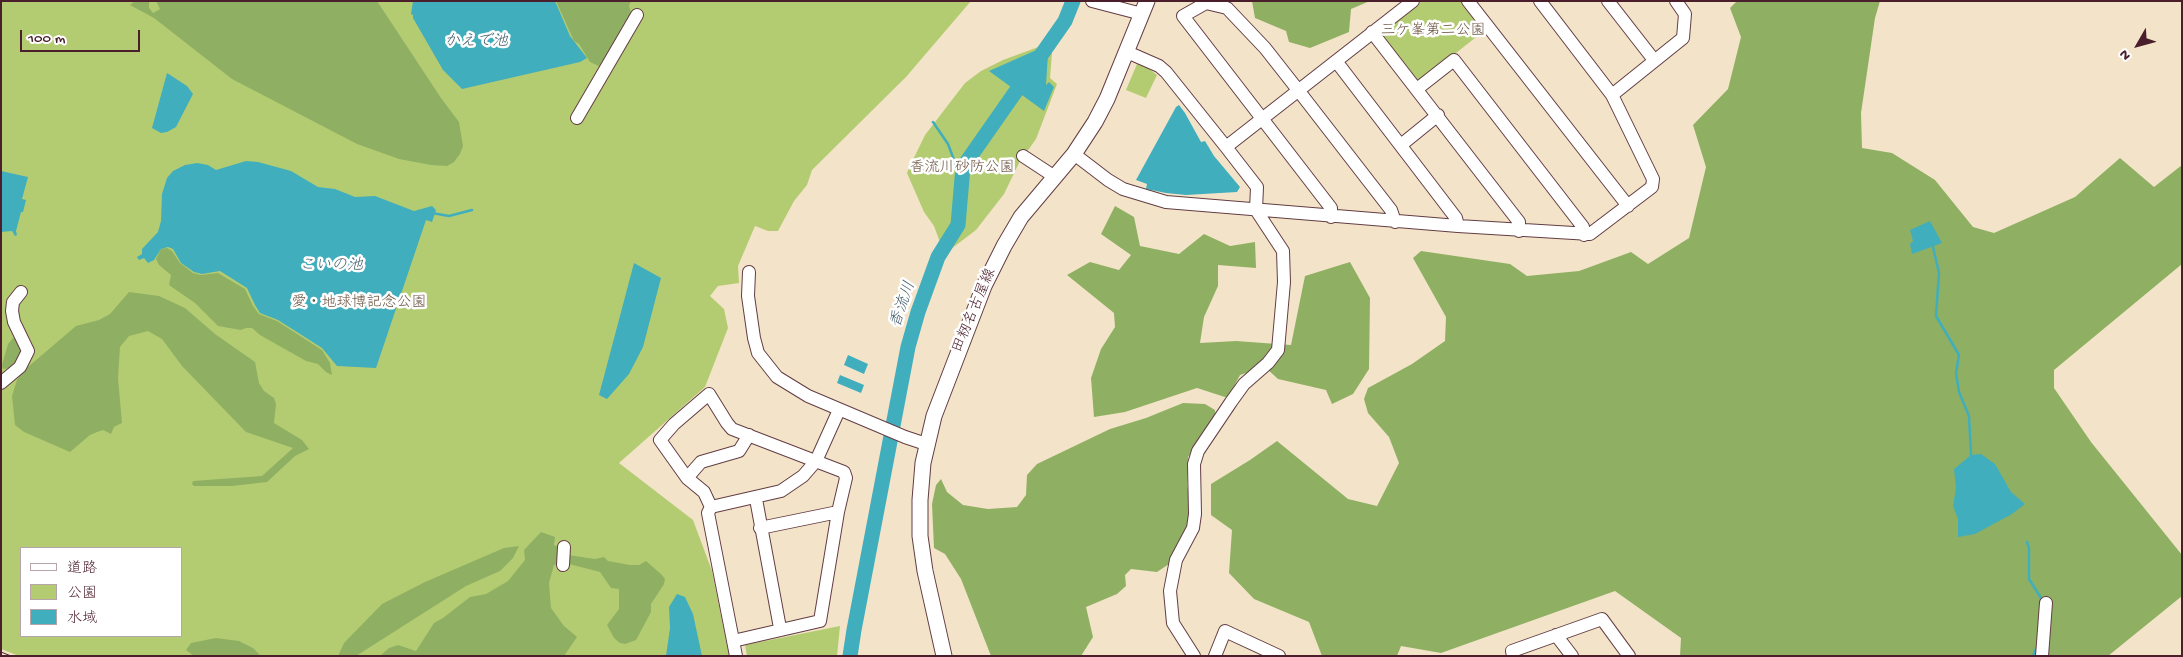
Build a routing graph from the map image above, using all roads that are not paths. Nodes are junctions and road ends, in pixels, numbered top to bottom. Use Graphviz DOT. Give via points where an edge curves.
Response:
graph roads {
  1 [pos="1092,1"];
  2 [pos="1413,1"];
  3 [pos="1468,1"];
  4 [pos="1540,1"];
  5 [pos="1608,1"];
  6 [pos="1676,1"];
  7 [pos="1145,7"];
  8 [pos="637,15"];
  9 [pos="1372,32"];
  10 [pos="1127,52"];
  11 [pos="1654,60"];
  12 [pos="1336,61"];
  13 [pos="1417,89"];
  14 [pos="1298,90"];
  15 [pos="1612,95"];
  16 [pos="1438,115"];
  17 [pos="576,118"];
  18 [pos="1262,119"];
  19 [pos="1401,145"];
  20 [pos="1226,147"];
  21 [pos="1074,154"];
  22 [pos="1023,156"];
  23 [pos="1055,177"];
  24 [pos="1628,206"];
  25 [pos="1256,210"];
  26 [pos="1331,217"];
  27 [pos="1395,222"];
  28 [pos="1458,226"];
  29 [pos="1519,231"];
  30 [pos="1584,235"];
  31 [pos="749,272"];
  32 [pos="20,292"];
  33 [pos="3,387"];
  34 [pos="840,410"];
  35 [pos="750,435"];
  36 [pos="926,444"];
  37 [pos="816,461"];
  38 [pos="687,478"];
  39 [pos="756,498"];
  40 [pos="711,507"];
  41 [pos="838,512"];
  42 [pos="760,528"];
  43 [pos="564,547"];
  44 [pos="564,565"];
  45 [pos="2046,603"];
  46 [pos="780,628"];
  47 [pos="1556,636"];
  48 [pos="733,641"];
  49 [pos="736,656"];
  50 [pos="944,656"];
  51 [pos="1194,656"];
  52 [pos="1215,656"];
  53 [pos="1279,656"];
  54 [pos="1513,656"];
  55 [pos="1572,656"];
  56 [pos="1629,656"];
  57 [pos="2042,656"];
  1 -- 7 [label="street"];
  2 -- 9 [label="street"];
  3 -- 24 [label="street"];
  4 -- 15 [label="street"];
  5 -- 11 [label="street"];
  6 -- 11 [label="street" via="1685,14 1683,38"];
  7 -- 10 [label="main road, 田籾名古屋線"];
  8 -- 17 [label="street"];
  9 -- 12 [label="street"];
  9 -- 13 [label="street"];
  10 -- 20 [label="street" via="1166,72"];
  10 -- 21 [label="main road, 田籾名古屋線" via="1107,99"];
  11 -- 15 [label="street"];
  12 -- 14 [label="street"];
  12 -- 19 [label="street"];
  13 -- 16 [label="street"];
  13 -- 30 [label="street" via="1454,60 1583,227"];
  14 -- 18 [label="street"];
  14 -- 18 [label="street" via="1265,48 1226,8 1206,3 1183,16"];
  14 -- 27 [label="street" via="1391,210"];
  15 -- 24 [label="street" via="1653,179 1652,187"];
  16 -- 19 [label="street"];
  16 -- 29 [label="street" via="1519,222"];
  18 -- 20 [label="street"];
  18 -- 26 [label="street" via="1331,208"];
  19 -- 28 [label="street" via="1456,218"];
  20 -- 25 [label="street" via="1257,186"];
  21 -- 23 [label="main road, 田籾名古屋線"];
  21 -- 25 [label="street" via="1108,180 1136,194 1166,202"];
  22 -- 23 [label="street"];
  23 -- 36 [label="main road, 田籾名古屋線" via="1021,217 984,286 941,394"];
  24 -- 30 [label="street"];
  25 -- 26 [label="street"];
  25 -- 51 [label="street" via="1282,251 1284,282 1279,346 1268,363 1244,384 1231,402 1198,451 1194,464 1192,528 1176,560 1170,591 1173,623"];
  26 -- 27 [label="street"];
  27 -- 28 [label="street"];
  28 -- 29 [label="street"];
  29 -- 30 [label="street"];
  31 -- 34 [label="street" via="751,320 758,352 777,377"];
  32 -- 33 [label="street" via="13,302 12,311 28,351"];
  34 -- 36 [label="street"];
  34 -- 37 [label="street"];
  35 -- 37 [label="street"];
  35 -- 38 [label="street" via="739,451 701,462"];
  35 -- 38 [label="street" via="727,423 709,394 660,440"];
  36 -- 50 [label="main road, 田籾名古屋線" via="920,536"];
  37 -- 39 [label="street" via="803,476 781,491"];
  37 -- 41 [label="street" via="844,472 846,478"];
  38 -- 40 [label="street" via="704,492"];
  39 -- 40 [label="street"];
  39 -- 42 [label="street"];
  40 -- 48 [label="street" via="708,513"];
  41 -- 42 [label="street"];
  41 -- 46 [label="street" via="820,621"];
  42 -- 46 [label="street"];
  43 -- 44 [label="street"];
  45 -- 57 [label="street"];
  46 -- 48 [label="street"];
  47 -- 54 [label="street" via="1512,651"];
  47 -- 55 [label="street"];
  47 -- 56 [label="street" via="1602,619"];
  48 -- 49 [label="street"];
  52 -- 53 [label="street" via="1225,631"];
}
